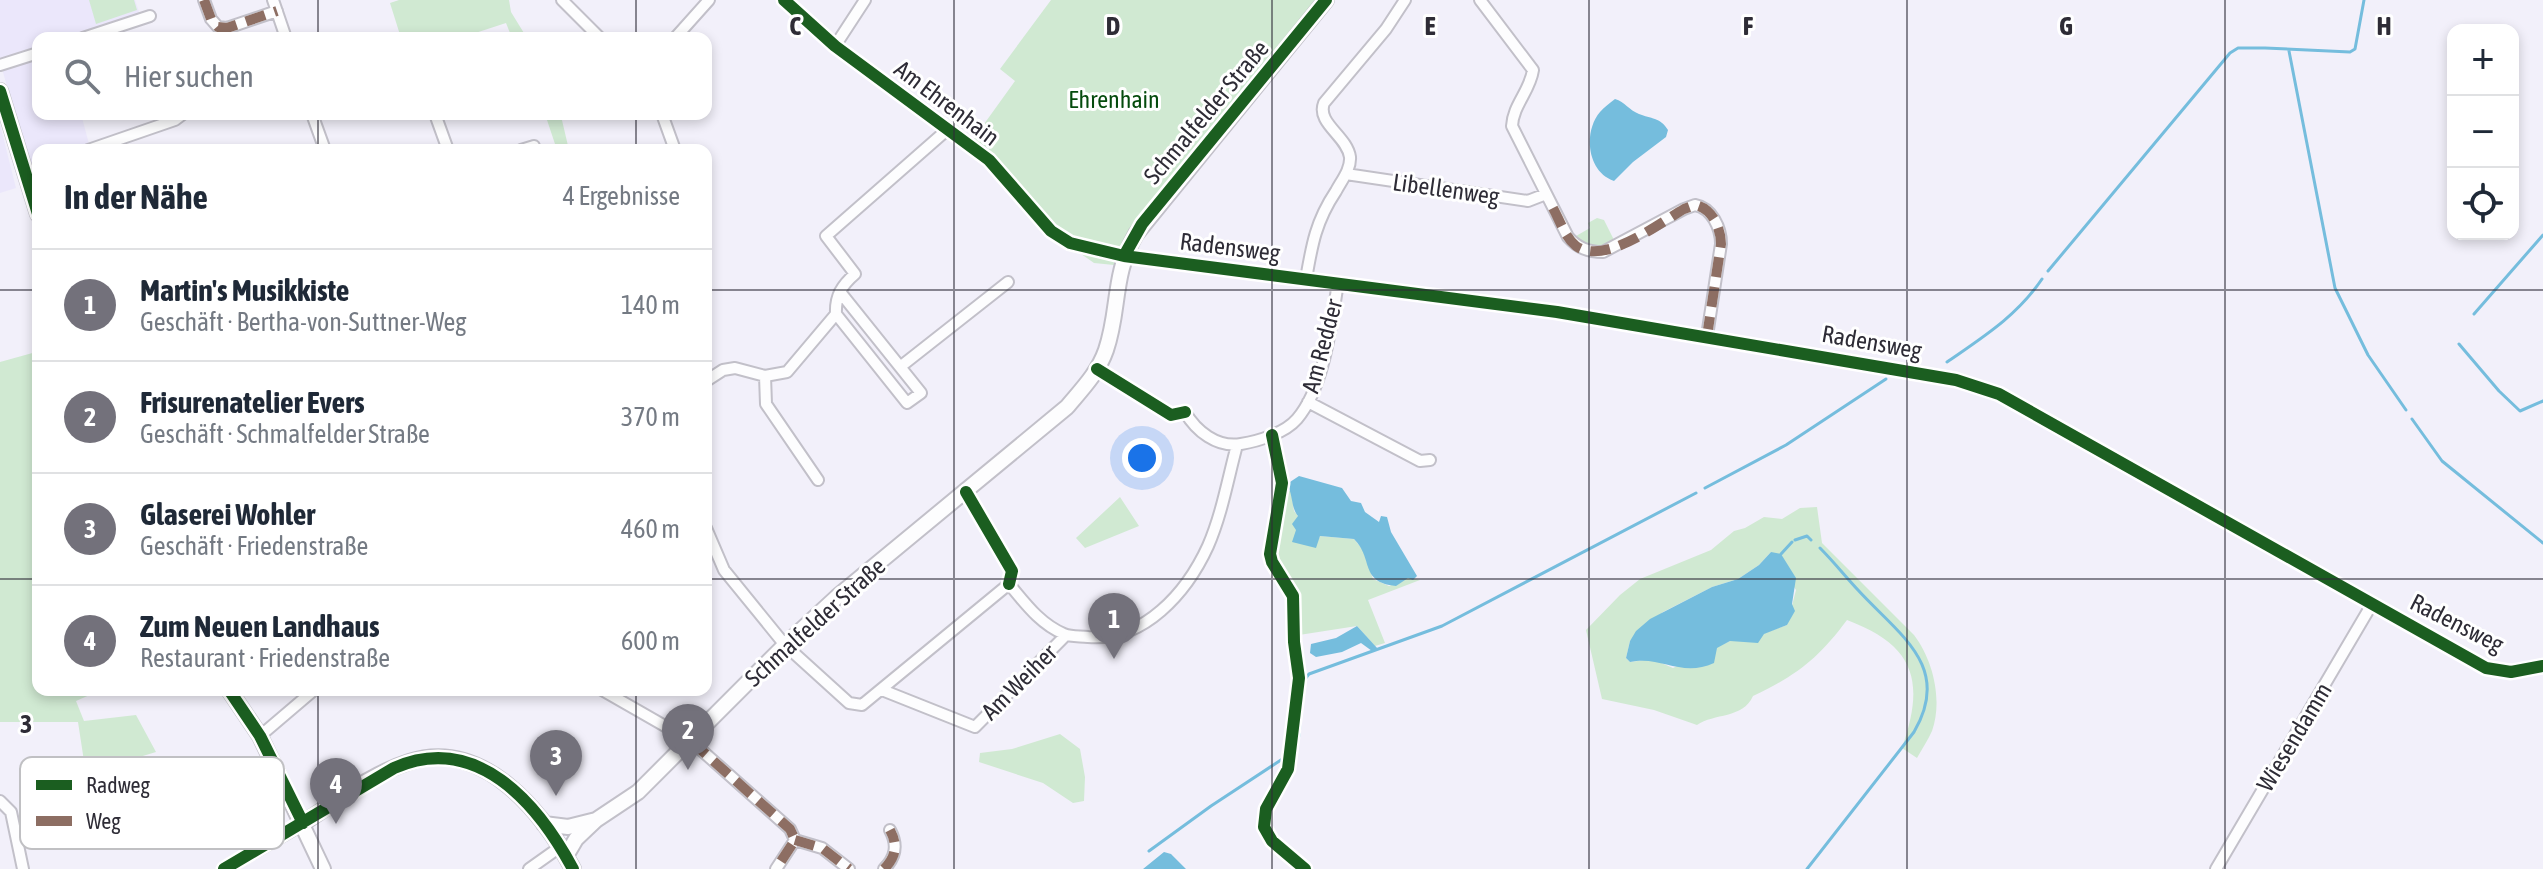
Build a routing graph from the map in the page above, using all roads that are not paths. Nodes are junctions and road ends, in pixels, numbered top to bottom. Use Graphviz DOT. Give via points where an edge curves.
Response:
graph roads {
  1 [pos="204,0"];
  2 [pos="562,0"];
  3 [pos="709,0"];
  4 [pos="784,0"];
  5 [pos="865,0"];
  6 [pos="1326,0"];
  7 [pos="1405,0"];
  8 [pos="1480,0"];
  9 [pos="275,6"];
  10 [pos="150,16"];
  11 [pos="101,32"];
  12 [pos="284,32"];
  13 [pos="594,32"];
  14 [pos="680,32"];
  15 [pos="835,46"];
  16 [pos="32,55"];
  17 [pos="0,65"];
  18 [pos="0,91"];
  19 [pos="175,120"];
  20 [pos="314,120"];
  21 [pos="437,120"];
  22 [pos="664,120"];
  23 [pos="948,129"];
  24 [pos="105,144"];
  25 [pos="323,144"];
  26 [pos="446,144"];
  27 [pos="673,144"];
  28 [pos="31,169"];
  29 [pos="1346,174"];
  30 [pos="1546,194"];
  31 [pos="1124,256"];
  32 [pos="1306,279"];
  33 [pos="1008,282"];
  34 [pos="1338,283"];
  35 [pos="840,292"];
  36 [pos="836,314"];
  37 [pos="1707,336"];
  38 [pos="900,367"];
  39 [pos="765,376"];
  40 [pos="712,377"];
  41 [pos="1308,402"];
  42 [pos="1185,412"];
  43 [pos="1237,445"];
  44 [pos="1430,460"];
  45 [pos="818,480"];
  46 [pos="712,542"];
  47 [pos="2372,604"];
  48 [pos="1066,635"];
  49 [pos="785,645"];
  50 [pos="2543,666"];
  51 [pos="882,690"];
  52 [pos="233,696"];
  53 [pos="307,696"];
  54 [pos="612,696"];
  55 [pos="260,736"];
  56 [pos="691,741"];
  57 [pos="270,757"];
  58 [pos="284,785"];
  59 [pos="0,801"];
  60 [pos="596,820"];
  61 [pos="303,823"];
  62 [pos="544,824"];
  63 [pos="890,830"];
  64 [pos="284,834"];
  65 [pos="795,840"];
  66 [pos="258,849"];
  67 [pos="566,857"];
  68 [pos="23,869"];
  69 [pos="224,869"];
  70 [pos="323,869"];
  71 [pos="529,869"];
  72 [pos="776,869"];
  73 [pos="849,869"];
  74 [pos="884,869"];
  75 [pos="2216,869"];
  1 -- 9 [label="street" via="211,19 227,28"];
  2 -- 13 [label="street"];
  3 -- 14 [label="street"];
  4 -- 15 [label="street, Am Ehrenhain"];
  5 -- 15 [label="street"];
  6 -- 31 [label="main road, Schmalfelder Straße" via="1142,224"];
  7 -- 29 [label="street" via="1321,110 1346,144"];
  8 -- 30 [label="street" via="1533,70 1512,126"];
  9 -- 12 [label="street"];
  10 -- 11 [label="street"];
  15 -- 23 [label="street, Am Ehrenhain"];
  16 -- 17 [label="street"];
  18 -- 28 [label="main road"];
  19 -- 24 [label="street"];
  20 -- 25 [label="street"];
  21 -- 26 [label="street"];
  22 -- 27 [label="street"];
  23 -- 31 [label="street, Am Ehrenhain" via="989,160 1051,231 1070,243"];
  23 -- 35 [label="street" via="826,236 855,274"];
  29 -- 30 [label="street, Libellenweg" via="1528,201"];
  29 -- 32 [label="street" via="1315,229"];
  30 -- 37 [label="street" via="1568,237 1592,252 1614,248 1695,205 1708,210 1721,244"];
  31 -- 32 [label="street, Radensweg"];
  31 -- 49 [label="main road, Schmalfelder Straße" via="1106,349 1067,407"];
  32 -- 34 [label="street, Radensweg"];
  33 -- 38 [label="street"];
  34 -- 37 [label="street, Radensweg"];
  34 -- 41 [label="street, Am Redder" via="1325,354"];
  35 -- 36 [label="street"];
  35 -- 38 [label="street"];
  36 -- 38 [label="street" via="907,403 921,393"];
  36 -- 39 [label="street" via="787,372"];
  37 -- 47 [label="street, Radensweg" via="1956,380 1999,394"];
  39 -- 40 [label="street" via="735,368"];
  39 -- 45 [label="street" via="766,404"];
  41 -- 43 [label="street, Am Redder" via="1296,421"];
  41 -- 44 [label="street" via="1420,461"];
  42 -- 43 [label="street" via="1204,435"];
  43 -- 48 [label="street" via="1208,546 1189,581 1163,611 1127,631 1098,638"];
  46 -- 49 [label="street" via="724,570"];
  47 -- 50 [label="street, Radensweg" via="2486,668 2511,672"];
  47 -- 75 [label="street, Wiesendamm"];
  48 -- 51 [label="street, Am Weiher" via="975,727"];
  48 -- 51 [label="street" via="1040,620 1009,584"];
  49 -- 51 [label="street" via="849,703 862,705"];
  49 -- 56 [label="main road, Schmalfelder Straße"];
  52 -- 55 [label="main road"];
  53 -- 55 [label="street"];
  54 -- 56 [label="street"];
  55 -- 57 [label="main road"];
  56 -- 60 [label="main road, Schmalfelder Straße" via="638,792"];
  56 -- 65 [label="street" via="790,829"];
  58 -- 61 [label="main road"];
  59 -- 68 [label="street" via="11,812"];
  60 -- 62 [label="main road, Schmalfelder Straße" via="568,827"];
  60 -- 67 [label="main road, Schmalfelder Straße"];
  61 -- 62 [label="main road" via="394,768 441,757 488,771 513,789"];
  61 -- 64 [label="street"];
  61 -- 70 [label="main road"];
  62 -- 67 [label="main road"];
  63 -- 74 [label="street" via="896,841 892,861"];
  65 -- 72 [label="street"];
  65 -- 73 [label="street" via="822,848"];
  66 -- 69 [label="street"];
  67 -- 71 [label="street"];
}
